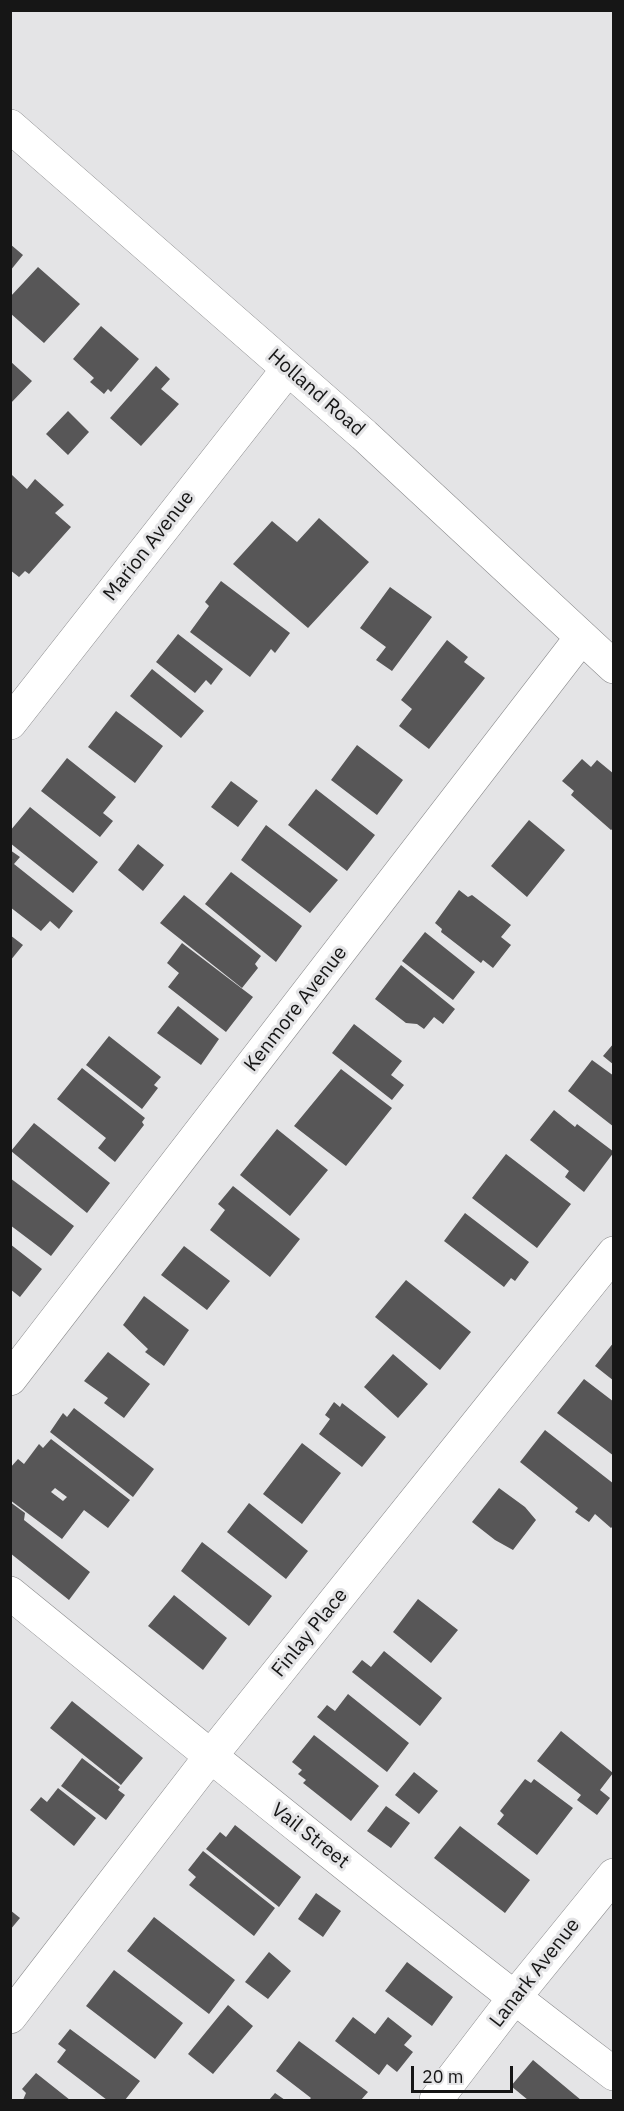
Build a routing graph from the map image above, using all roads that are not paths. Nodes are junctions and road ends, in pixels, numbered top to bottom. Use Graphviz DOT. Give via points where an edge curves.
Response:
graph roads {
  1 [pos="10,126"];
  2 [pos="288,369"];
  3 [pos="581,638"];
  4 [pos="614,667"];
  5 [pos="21,687"];
  6 [pos="10,723"];
  7 [pos="614,1253"];
  8 [pos="10,1379"];
  9 [pos="10,1593"];
  10 [pos="210,1757"];
  11 [pos="614,1875"];
  12 [pos="514,1998"];
  13 [pos="10,2017"];
  14 [pos="614,2074"];
  15 [pos="436,2100"];
  1 -- 2 [label="street, Holland Road"];
  2 -- 3 [label="street, Holland Road"];
  2 -- 5 [label="street, Marion Avenue"];
  3 -- 4 [label="street, Holland Road"];
  3 -- 8 [label="street, Kenmore Avenue"];
  5 -- 6 [label="street, Marion Avenue"];
  7 -- 10 [label="street, Finlay Place"];
  9 -- 10 [label="street, Vail Street"];
  10 -- 12 [label="street, Vail Street"];
  10 -- 13 [label="street, Finlay Place"];
  11 -- 12 [label="street, Lanark Avenue"];
  12 -- 14 [label="street, Vail Street"];
  12 -- 15 [label="street, Lanark Avenue"];
}
